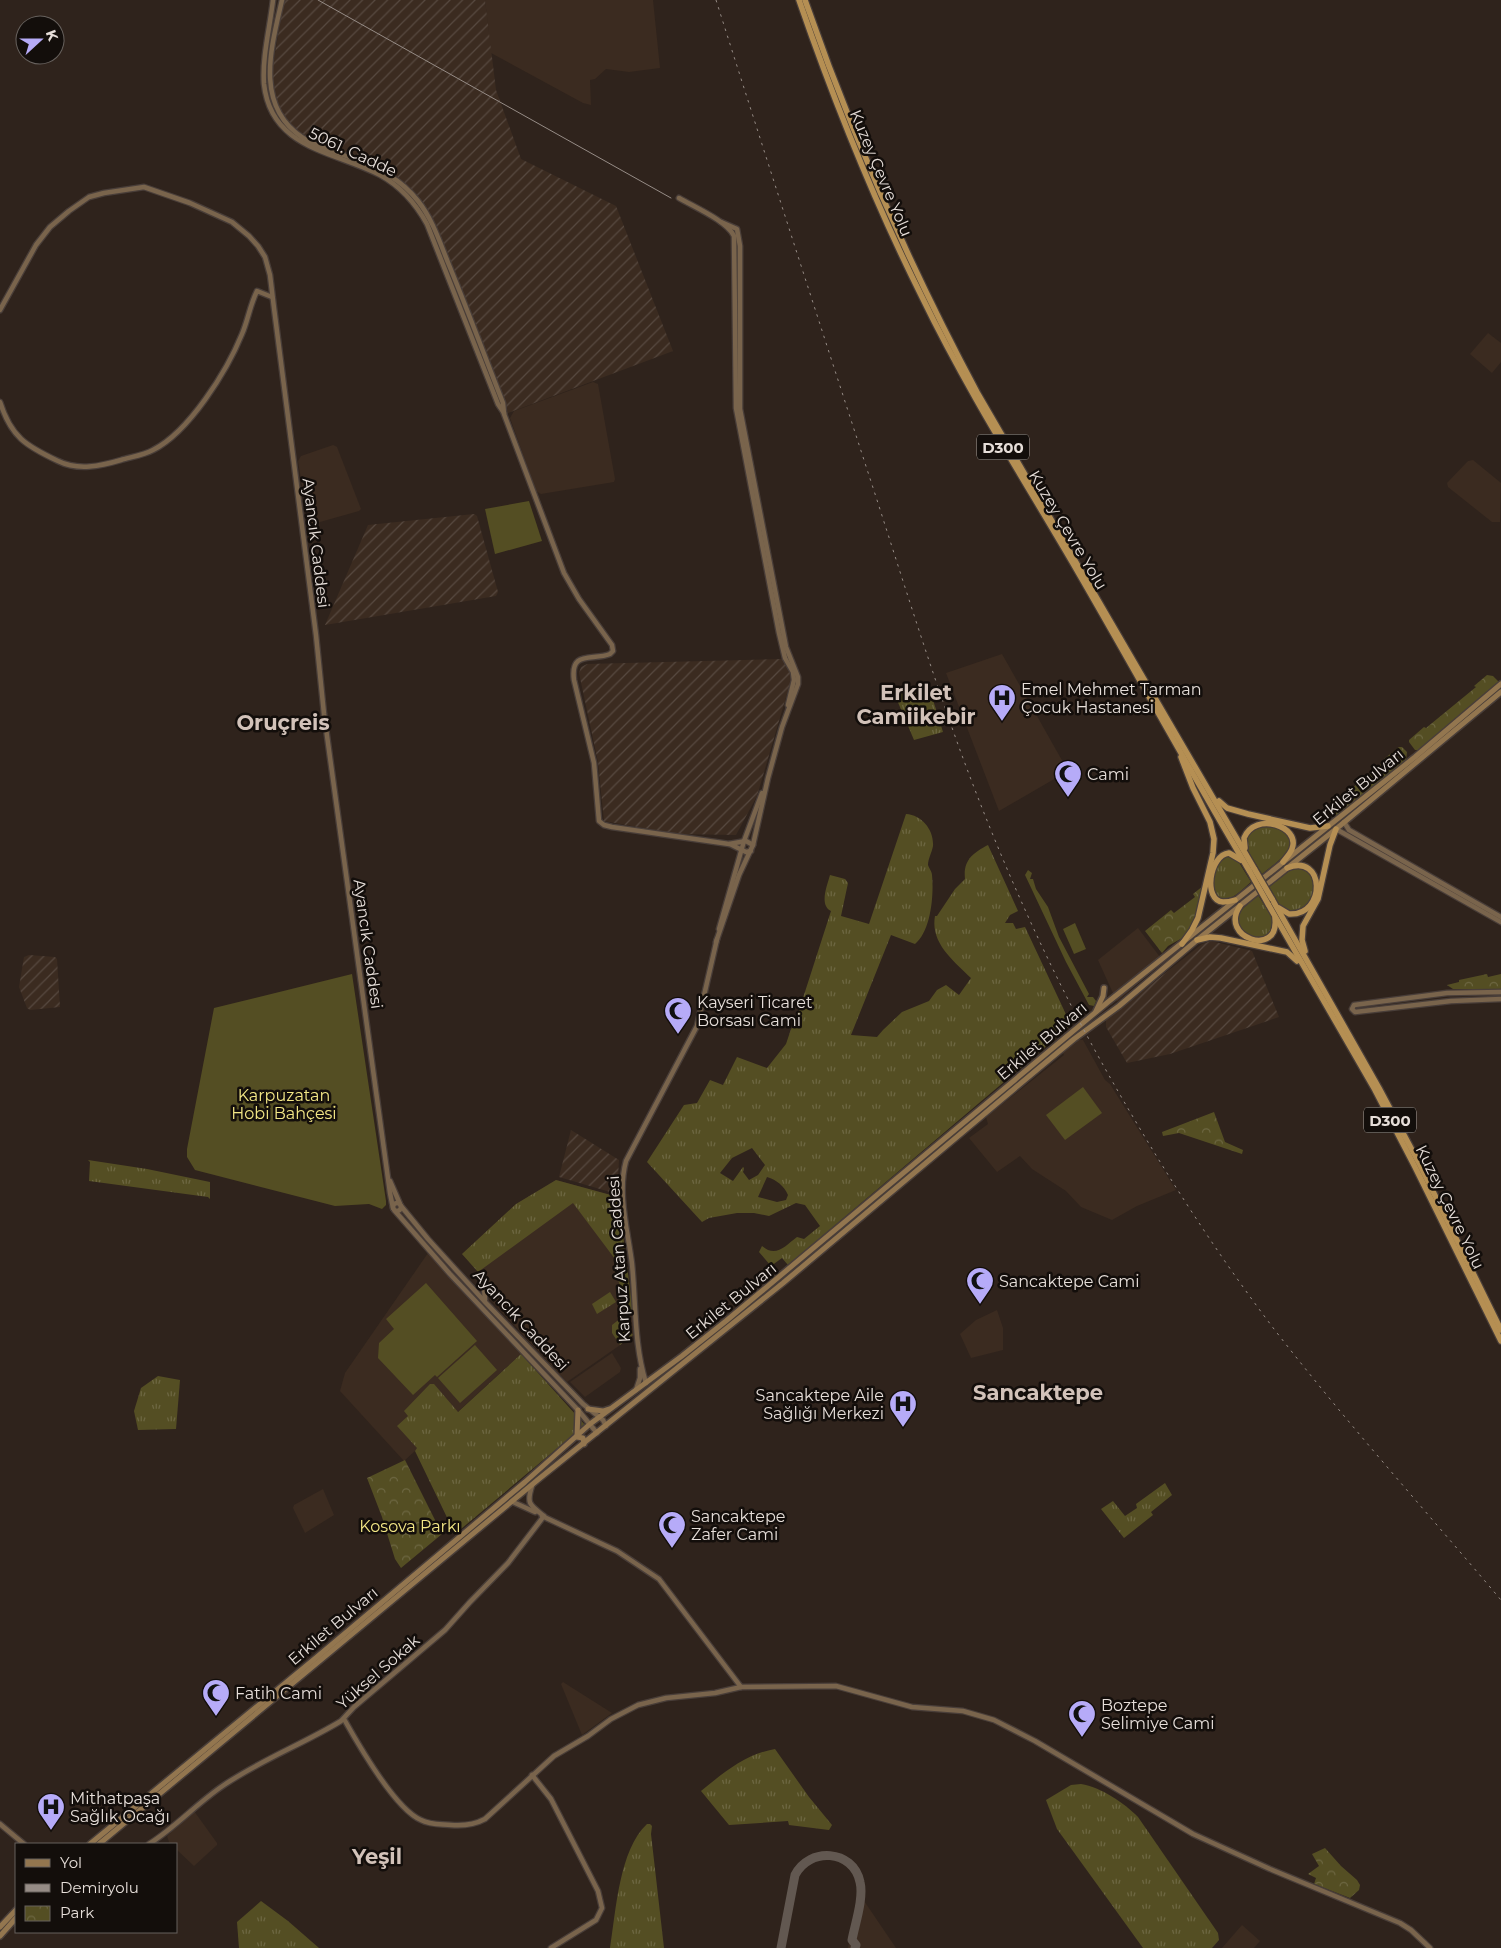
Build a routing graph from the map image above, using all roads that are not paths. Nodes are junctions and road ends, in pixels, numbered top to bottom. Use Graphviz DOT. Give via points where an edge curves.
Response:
graph roads {
  1 [pos="273,0"];
  2 [pos="282,0"];
  3 [pos="799,0"];
  4 [pos="805,0"];
  5 [pos="679,198"];
  6 [pos="272,297"];
  7 [pos="0,310"];
  8 [pos="0,402"];
  9 [pos="500,403"];
  10 [pos="1501,684"];
  11 [pos="1501,692"];
  12 [pos="1177,746"];
  13 [pos="1194,763"];
  14 [pos="768,778"];
  15 [pos="1344,822"];
  16 [pos="1328,826"];
  17 [pos="1336,829"];
  18 [pos="744,841"];
  19 [pos="729,844"];
  20 [pos="753,845"];
  21 [pos="741,850"];
  22 [pos="751,851"];
  23 [pos="1247,862"];
  24 [pos="1285,865"];
  25 [pos="1411,866"];
  26 [pos="1413,872"];
  27 [pos="1235,900"];
  28 [pos="1270,901"];
  29 [pos="1240,906"];
  30 [pos="1274,914"];
  31 [pos="1501,917"];
  32 [pos="1501,922"];
  33 [pos="1197,940"];
  34 [pos="716,942"];
  35 [pos="1182,944"];
  36 [pos="1304,966"];
  37 [pos="1313,972"];
  38 [pos="1104,988"];
  39 [pos="1501,992"];
  40 [pos="1501,999"];
  41 [pos="1096,1012"];
  42 [pos="388,1174"];
  43 [pos="400,1205"];
  44 [pos="394,1209"];
  45 [pos="778,1279"];
  46 [pos="783,1284"];
  47 [pos="484,1287"];
  48 [pos="485,1302"];
  49 [pos="1501,1330"];
  50 [pos="1501,1341"];
  51 [pos="640,1362"];
  52 [pos="646,1383"];
  53 [pos="636,1391"];
  54 [pos="588,1408"];
  55 [pos="612,1409"];
  56 [pos="578,1410"];
  57 [pos="599,1417"];
  58 [pos="590,1424"];
  59 [pos="606,1426"];
  60 [pos="597,1433"];
  61 [pos="577,1437"];
  62 [pos="584,1444"];
  63 [pos="532,1486"];
  64 [pos="513,1502"];
  65 [pos="544,1516"];
  66 [pos="740,1687"];
  67 [pos="344,1718"];
  68 [pos="532,1776"];
  69 [pos="0,1824"];
  70 [pos="23,1843"];
  71 [pos="91,1843"];
  72 [pos="101,1843"];
  73 [pos="151,1843"];
  74 [pos="15,1911"];
  75 [pos="15,1919"];
  76 [pos="0,1927"];
  77 [pos="0,1936"];
  78 [pos="551,1948"];
  79 [pos="1430,1948"];
  1 -- 9 [label="street, 5061. Cadde" via="264,73 272,110 297,140 379,174 414,204 427,224"];
  2 -- 9 [label="street, 5061. Cadde" via="269,75 278,111 304,139 383,171 418,200 431,220"];
  3 -- 12 [label="highway, Kuzey Çevre Yolu / D300" via="865,175 922,298 974,396"];
  4 -- 13 [label="highway, Kuzey Çevre Yolu / D300" via="864,157 927,296 978,394"];
  5 -- 14 [label="street" via="737,229 739,234 740,409 786,647 798,677"];
  6 -- 7 [label="street, Ayancık Caddesi" via="265,257 249,236 232,222 190,202 144,187 89,197 69,210 36,245"];
  6 -- 8 [label="street" via="257,292 225,370 184,424 153,450 103,465 65,464 36,450 17,436"];
  6 -- 42 [label="street, Ayancık Caddesi" via="324,714"];
  9 -- 19 [label="street" via="564,573 613,647 607,655 578,660 573,670 594,763 599,821 609,827"];
  10 -- 16 [label="main road, Erkilet Bulvarı"];
  11 -- 15 [label="main road, Erkilet Bulvarı"];
  12 -- 23 [label="highway, Kuzey Çevre Yolu / D300"];
  12 -- 35 [label="highway" via="1210,822 1214,839 1198,918"];
  13 -- 16 [label="highway" via="1218,800 1227,808 1306,828"];
  13 -- 23 [label="highway, Kuzey Çevre Yolu / D300"];
  14 -- 18 [label="street, Karpuz Atan Caddesi"];
  14 -- 20 [label="street, Karpuz Atan Caddesi"];
  15 -- 17 [label="main road, Erkilet Bulvarı"];
  15 -- 25 [label="street" via="1349,830"];
  16 -- 24 [label="main road, Erkilet Bulvarı"];
  17 -- 24 [label="main road, Erkilet Bulvarı"];
  17 -- 26 [label="street"];
  17 -- 37 [label="highway" via="1318,899 1302,929 1303,945"];
  18 -- 19 [label="street"];
  18 -- 20 [label="street"];
  18 -- 21 [label="street, Karpuz Atan Caddesi"];
  19 -- 21 [label="street"];
  20 -- 22 [label="street, Karpuz Atan Caddesi"];
  21 -- 22 [label="street"];
  21 -- 34 [label="street, Karpuz Atan Caddesi"];
  22 -- 34 [label="street, Karpuz Atan Caddesi" via="739,875"];
  23 -- 24 [label="highway" via="1245,835 1255,825 1269,823 1283,828 1291,838 1292,849"];
  23 -- 27 [label="highway" via="1227,853 1218,858 1214,867 1211,885 1214,896 1222,902"];
  23 -- 28 [label="highway, Kuzey Çevre Yolu / D300, bridge"];
  24 -- 27 [label="main road, Erkilet Bulvarı"];
  24 -- 28 [label="highway" via="1302,865 1311,870 1317,884 1314,899 1305,910 1291,914"];
  24 -- 29 [label="main road, Erkilet Bulvarı"];
  25 -- 26 [label="street"];
  25 -- 31 [label="street"];
  26 -- 32 [label="street"];
  27 -- 35 [label="main road, Erkilet Bulvarı"];
  28 -- 30 [label="highway, Kuzey Çevre Yolu / D300"];
  28 -- 37 [label="highway, Kuzey Çevre Yolu / D300"];
  29 -- 30 [label="highway" via="1235,914 1236,926 1244,936 1254,940 1265,940 1272,934 1276,924"];
  29 -- 33 [label="main road, Erkilet Bulvarı"];
  30 -- 36 [label="highway, Kuzey Çevre Yolu / D300"];
  33 -- 36 [label="highway" via="1217,937 1287,952"];
  33 -- 46 [label="main road, Erkilet Bulvarı" via="1039,1068"];
  34 -- 51 [label="street, Karpuz Atan Caddesi" via="696,1026 623,1171"];
  35 -- 41 [label="main road, Erkilet Bulvarı"];
  36 -- 50 [label="highway, Kuzey Çevre Yolu / D300" via="1379,1098"];
  37 -- 49 [label="highway, Kuzey Çevre Yolu / D300" via="1420,1165"];
  38 -- 41 [label="main road"];
  39 -- 40 [label="street" via="1448,993 1354,1005 1352,1009 1355,1012"];
  41 -- 45 [label="main road, Erkilet Bulvarı"];
  42 -- 43 [label="street, Ayancık Caddesi"];
  42 -- 44 [label="street, Ayancık Caddesi"];
  43 -- 44 [label="street" via="396,1203"];
  43 -- 48 [label="street, Ayancık Caddesi"];
  44 -- 56 [label="street, Ayancık Caddesi" via="450,1274"];
  45 -- 46 [label="main road"];
  45 -- 52 [label="main road, Erkilet Bulvarı"];
  46 -- 59 [label="main road, Erkilet Bulvarı"];
  47 -- 48 [label="street"];
  48 -- 54 [label="street, Ayancık Caddesi"];
  51 -- 52 [label="street, Karpuz Atan Caddesi"];
  51 -- 53 [label="street"];
  52 -- 53 [label="main road, Erkilet Bulvarı"];
  53 -- 55 [label="main road, Erkilet Bulvarı"];
  54 -- 55 [label="main road"];
  54 -- 57 [label="street, Ayancık Caddesi"];
  55 -- 57 [label="main road, Erkilet Bulvarı"];
  56 -- 58 [label="street, Ayancık Caddesi"];
  56 -- 61 [label="main road"];
  57 -- 58 [label="main road, Erkilet Bulvarı"];
  57 -- 59 [label="street, Ayancık Caddesi"];
  58 -- 60 [label="street, Ayancık Caddesi"];
  58 -- 61 [label="main road, Erkilet Bulvarı"];
  59 -- 60 [label="main road, Erkilet Bulvarı"];
  60 -- 62 [label="main road, Erkilet Bulvarı"];
  61 -- 62 [label="main road" via="583,1438"];
  61 -- 71 [label="main road, Erkilet Bulvarı"];
  62 -- 63 [label="main road, Erkilet Bulvarı"];
  63 -- 64 [label="main road, Erkilet Bulvarı"];
  63 -- 65 [label="street" via="529,1502"];
  64 -- 65 [label="street"];
  64 -- 72 [label="main road, Erkilet Bulvarı"];
  65 -- 66 [label="street" via="617,1551 659,1580"];
  65 -- 67 [label="street, Yüksel Sokak" via="508,1563 445,1630"];
  66 -- 68 [label="street" via="638,1704 561,1752"];
  66 -- 79 [label="street" via="836,1686 912,1707 963,1711 994,1720 1036,1741 1193,1834 1400,1923"];
  67 -- 68 [label="street" via="390,1790 412,1815 428,1823 463,1826 478,1822"];
  67 -- 73 [label="street, Yüksel Sokak" via="228,1782"];
  68 -- 78 [label="street" via="559,1812 602,1905 596,1920"];
  69 -- 70 [label="street"];
  74 -- 76 [label="main road"];
  75 -- 77 [label="main road"];
}
